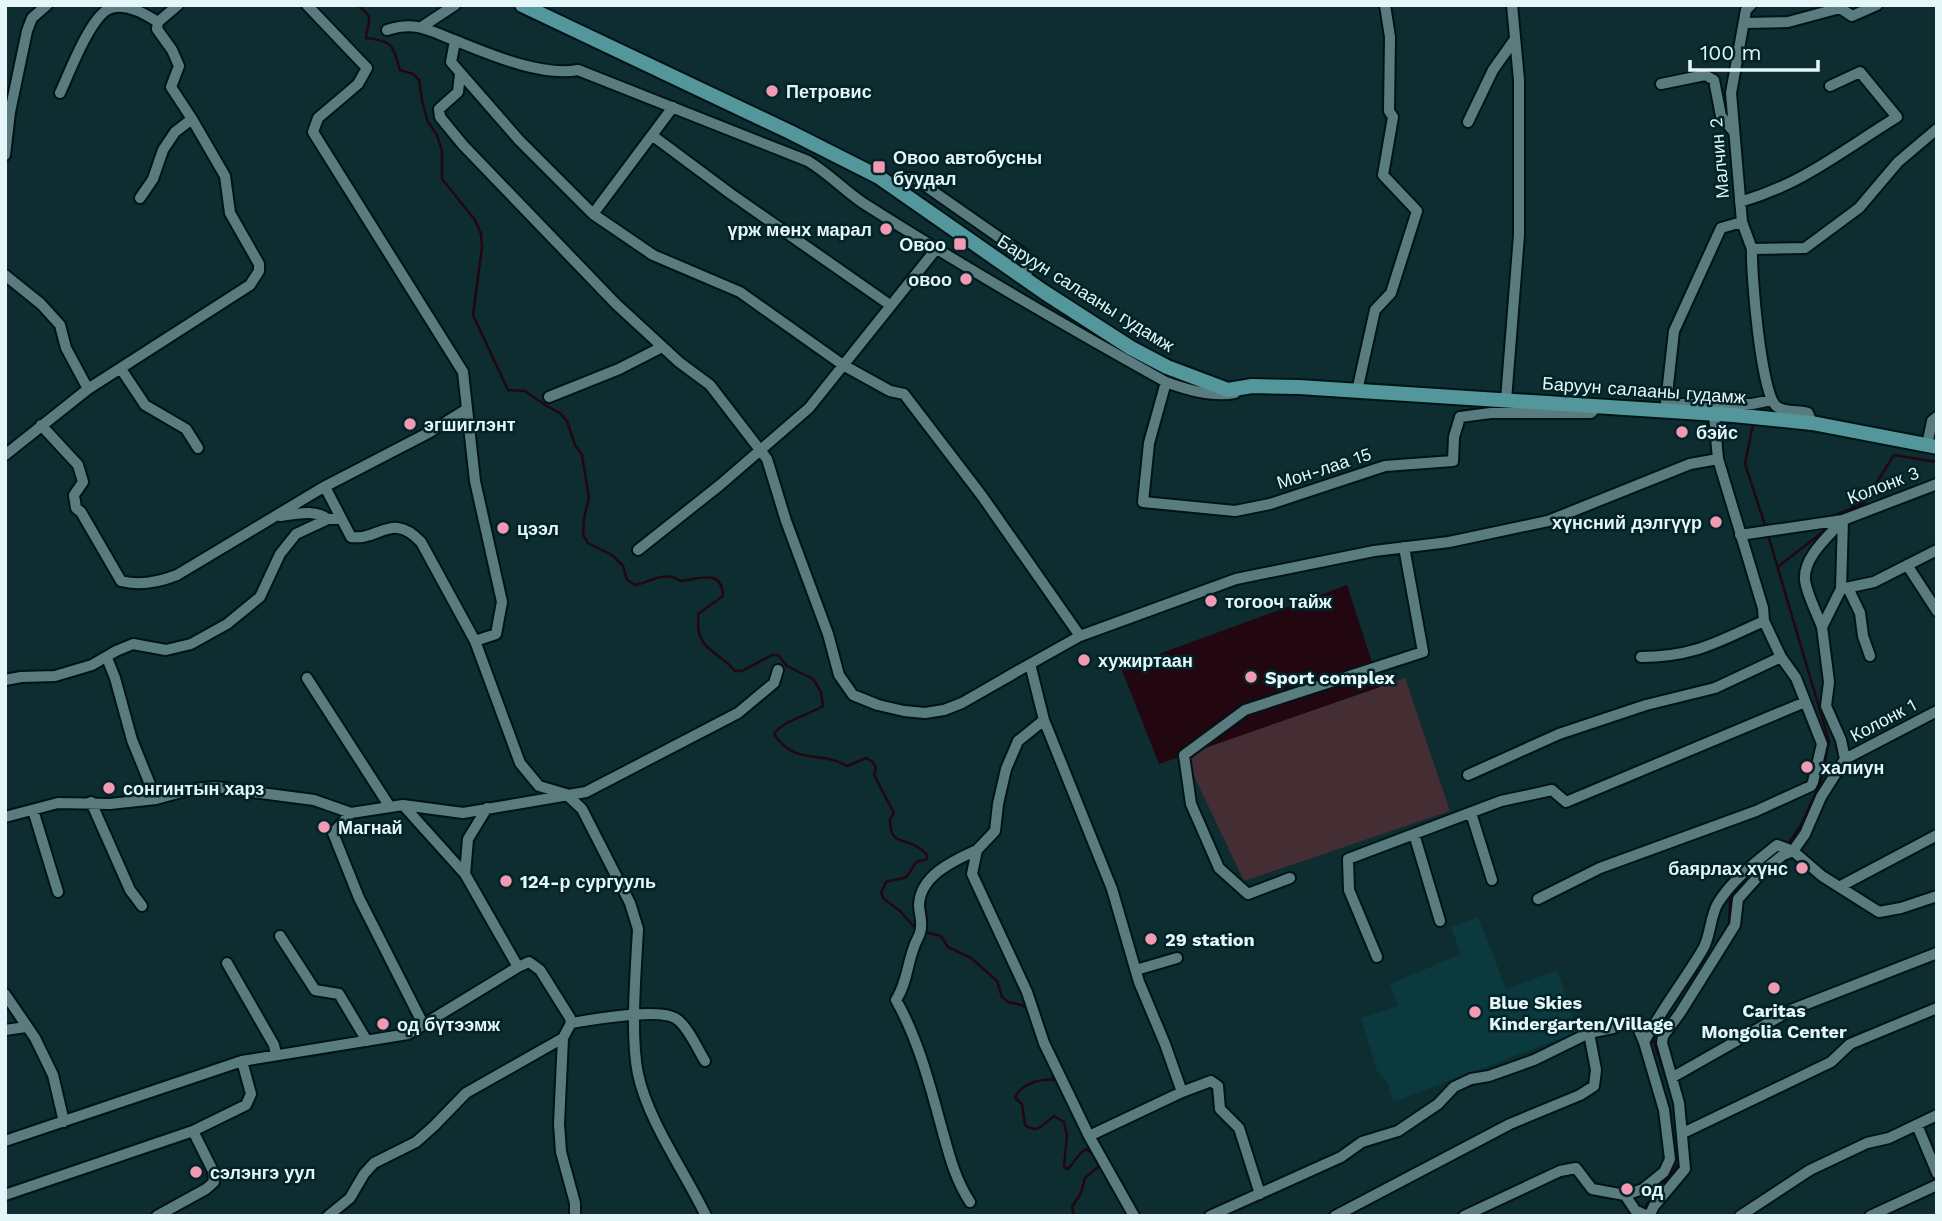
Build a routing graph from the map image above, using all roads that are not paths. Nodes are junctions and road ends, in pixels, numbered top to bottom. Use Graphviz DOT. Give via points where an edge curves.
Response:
graph roads {
  1 [pos="47,5"];
  2 [pos="178,5"];
  3 [pos="307,5"];
  4 [pos="455,5"];
  5 [pos="522,5"];
  6 [pos="1385,5"];
  7 [pos="1512,5"];
  8 [pos="1751,5"];
  9 [pos="1877,5"];
  10 [pos="158,22"];
  11 [pos="1745,23"];
  12 [pos="423,26"];
  13 [pos="387,30"];
  14 [pos="1515,39"];
  15 [pos="454,41"];
  16 [pos="460,74"];
  17 [pos="1661,84"];
  18 [pos="1830,86"];
  19 [pos="60,93"];
  20 [pos="673,107"];
  21 [pos="192,119"];
  22 [pos="1468,122"];
  23 [pos="1937,129"];
  24 [pos="1734,132"];
  25 [pos="7,133"];
  26 [pos="653,136"];
  27 [pos="5,155"];
  28 [pos="890,185"];
  29 [pos="139,198"];
  30 [pos="1740,202"];
  31 [pos="593,214"];
  32 [pos="974,219"];
  33 [pos="1742,222"];
  34 [pos="962,236"];
  35 [pos="937,248"];
  36 [pos="1752,249"];
  37 [pos="5,275"];
  38 [pos="1026,280"];
  39 [pos="890,305"];
  40 [pos="662,347"];
  41 [pos="843,365"];
  42 [pos="121,369"];
  43 [pos="1166,382"];
  44 [pos="1276,386"];
  45 [pos="88,389"];
  46 [pos="1357,391"];
  47 [pos="549,397"];
  48 [pos="1506,400"];
  49 [pos="1772,400"];
  50 [pos="1599,405"];
  51 [pos="1666,408"];
  52 [pos="467,409"];
  53 [pos="1714,415"];
  54 [pos="1937,417"];
  55 [pos="1812,423"];
  56 [pos="41,425"];
  57 [pos="1932,446"];
  58 [pos="198,448"];
  59 [pos="760,452"];
  60 [pos="5,455"];
  61 [pos="1718,458"];
  62 [pos="1937,484"];
  63 [pos="325,487"];
  64 [pos="274,517"];
  65 [pos="328,519"];
  66 [pos="341,519"];
  67 [pos="1843,520"];
  68 [pos="1740,535"];
  69 [pos="1404,547"];
  70 [pos="638,550"];
  71 [pos="1937,550"];
  72 [pos="1907,565"];
  73 [pos="1844,588"];
  74 [pos="1937,611"];
  75 [pos="1764,621"];
  76 [pos="1822,627"];
  77 [pos="1080,636"];
  78 [pos="475,641"];
  79 [pos="1870,656"];
  80 [pos="107,657"];
  81 [pos="1641,657"];
  82 [pos="1782,657"];
  83 [pos="1030,664"];
  84 [pos="778,670"];
  85 [pos="307,678"];
  86 [pos="5,680"];
  87 [pos="1805,702"];
  88 [pos="1937,711"];
  89 [pos="1044,720"];
  90 [pos="1845,759"];
  91 [pos="1468,775"];
  92 [pos="566,794"];
  93 [pos="156,799"];
  94 [pos="91,802"];
  95 [pos="403,805"];
  96 [pos="390,807"];
  97 [pos="487,808"];
  98 [pos="33,810"];
  99 [pos="351,813"];
  100 [pos="1471,813"];
  101 [pos="6,814"];
  102 [pos="1414,834"];
  103 [pos="1937,835"];
  104 [pos="1787,849"];
  105 [pos="977,850"];
  106 [pos="465,874"];
  107 [pos="1290,878"];
  108 [pos="1492,880"];
  109 [pos="1839,887"];
  110 [pos="58,892"];
  111 [pos="1937,896"];
  112 [pos="1538,899"];
  113 [pos="142,905"];
  114 [pos="1440,920"];
  115 [pos="280,936"];
  116 [pos="1937,953"];
  117 [pos="1177,957"];
  118 [pos="1377,957"];
  119 [pos="227,963"];
  120 [pos="517,967"];
  121 [pos="1136,970"];
  122 [pos="5,993"];
  123 [pos="1937,1008"];
  124 [pos="635,1014"];
  125 [pos="570,1023"];
  126 [pos="423,1024"];
  127 [pos="26,1027"];
  128 [pos="5,1030"];
  129 [pos="1589,1033"];
  130 [pos="563,1038"];
  131 [pos="367,1041"];
  132 [pos="1644,1042"];
  133 [pos="276,1055"];
  134 [pos="242,1061"];
  135 [pos="705,1061"];
  136 [pos="1673,1077"];
  137 [pos="1182,1092"];
  138 [pos="1937,1115"];
  139 [pos="64,1122"];
  140 [pos="1917,1125"];
  141 [pos="193,1131"];
  142 [pos="1683,1133"];
  143 [pos="1089,1136"];
  144 [pos="5,1141"];
  145 [pos="1937,1173"];
  146 [pos="1937,1185"];
  147 [pos="1260,1194"];
  148 [pos="5,1195"];
  149 [pos="1625,1195"];
  150 [pos="970,1202"];
  151 [pos="1642,1214"];
  152 [pos="157,1216"];
  153 [pos="328,1216"];
  154 [pos="575,1216"];
  155 [pos="706,1216"];
  156 [pos="1134,1216"];
  157 [pos="1210,1216"];
  158 [pos="1335,1216"];
  159 [pos="1464,1216"];
  160 [pos="1740,1216"];
  161 [pos="1870,1216"];
  1 -- 25 [label="street" via="27,31"];
  2 -- 10 [label="street"];
  3 -- 52 [label="street" via="367,68 358,84 318,118 313,132 463,372"];
  4 -- 12 [label="street"];
  5 -- 28 [label="main road, Баруун салааны гудамж" via="790,132"];
  6 -- 46 [label="street" via="1390,37 1389,111 1393,117 1383,175 1417,212 1391,293 1375,310"];
  7 -- 14 [label="street"];
  8 -- 11 [label="street, Малчин 2"];
  9 -- 11 [label="street" via="1852,16 1840,8 1788,22"];
  10 -- 19 [label="street" via="126,7 110,8 98,16"];
  10 -- 21 [label="street" via="157,29 178,66 172,87"];
  11 -- 24 [label="street, Малчин 2" via="1731,93"];
  12 -- 13 [label="street"];
  12 -- 15 [label="street"];
  14 -- 22 [label="street"];
  14 -- 48 [label="street" via="1519,235"];
  15 -- 16 [label="street" via="451,62"];
  15 -- 20 [label="street" via="540,70 578,70"];
  16 -- 31 [label="street"];
  16 -- 40 [label="street" via="458,92 439,109 440,117"];
  17 -- 24 [label="street" via="1705,75 1713,80 1721,116"];
  18 -- 30 [label="street" via="1860,72 1897,117 1827,164"];
  20 -- 26 [label="street"];
  20 -- 35 [label="street" via="808,161 860,201"];
  21 -- 29 [label="street" via="175,132"];
  21 -- 42 [label="street" via="225,177 230,213 259,271 250,285"];
  23 -- 36 [label="street" via="1898,162 1859,208 1805,248"];
  24 -- 30 [label="street, Малчин 2"];
  25 -- 27 [label="street"];
  26 -- 31 [label="street"];
  26 -- 39 [label="street"];
  28 -- 32 [label="street" via="914,178"];
  28 -- 34 [label="main road, Баруун салааны гудамж"];
  30 -- 33 [label="street, Малчин 2"];
  31 -- 41 [label="street" via="653,255 740,292"];
  32 -- 34 [label="street"];
  32 -- 38 [label="street" via="1023,254"];
  33 -- 36 [label="street"];
  33 -- 51 [label="street, Малчин 2" via="1721,228 1674,331"];
  34 -- 38 [label="main road, Баруун салааны гудамж"];
  35 -- 39 [label="street"];
  35 -- 43 [label="street" via="1041,313"];
  36 -- 49 [label="street"];
  37 -- 45 [label="street" via="60,325 66,348"];
  38 -- 44 [label="main road, Баруун салааны гудамж" via="1167,367 1228,390"];
  39 -- 41 [label="street"];
  40 -- 47 [label="street"];
  40 -- 59 [label="street" via="710,385"];
  41 -- 59 [label="street" via="809,408"];
  41 -- 77 [label="street" via="904,394"];
  42 -- 45 [label="street"];
  42 -- 58 [label="street" via="145,405 186,429"];
  43 -- 44 [label="street" via="1223,396"];
  43 -- 50 [label="street, Мон-лаа 15" via="1149,443 1143,502 1235,511 1385,466 1453,461 1460,417 1591,413"];
  44 -- 46 [label="main road, Баруун салааны гудамж"];
  45 -- 56 [label="street"];
  46 -- 48 [label="main road, Баруун салааны гудамж"];
  48 -- 50 [label="main road, Баруун салааны гудамж"];
  49 -- 51 [label="street"];
  49 -- 55 [label="street" via="1780,409 1808,413"];
  50 -- 51 [label="main road, Баруун салааны гудамж"];
  51 -- 53 [label="main road, Баруун салааны гудамж"];
  52 -- 63 [label="street"];
  52 -- 78 [label="street" via="475,481 502,602 496,634"];
  53 -- 55 [label="main road, Баруун салааны гудамж"];
  53 -- 61 [label="street"];
  54 -- 57 [label="street" via="1932,421"];
  55 -- 57 [label="main road, Баруун салааны гудамж"];
  56 -- 60 [label="street"];
  56 -- 64 [label="street" via="78,465 83,482 74,495 76,508 121,581 164,580"];
  59 -- 70 [label="street"];
  59 -- 83 [label="street" via="777,487 839,675 853,695 904,711 944,710"];
  61 -- 68 [label="street"];
  61 -- 69 [label="street" via="1689,464 1548,521"];
  62 -- 67 [label="street, Колонк 3"];
  63 -- 64 [label="street"];
  63 -- 66 [label="street"];
  64 -- 65 [label="street" via="305,512"];
  65 -- 66 [label="street"];
  65 -- 80 [label="street" via="296,534 280,554 260,597 226,624 191,644 166,650 133,644"];
  66 -- 78 [label="street" via="351,537 383,529 411,531"];
  67 -- 68 [label="street, Колонк 3"];
  67 -- 73 [label="street"];
  67 -- 76 [label="street" via="1807,565 1805,580"];
  68 -- 75 [label="street"];
  69 -- 77 [label="street" via="1236,579"];
  69 -- 107 [label="street" via="1423,652 1245,710 1184,755 1191,804 1219,868 1248,894"];
  71 -- 72 [label="street"];
  72 -- 73 [label="street" via="1874,582"];
  72 -- 74 [label="street"];
  73 -- 76 [label="street"];
  73 -- 79 [label="street" via="1860,613"];
  75 -- 81 [label="street" via="1700,650 1671,657"];
  75 -- 82 [label="street"];
  76 -- 90 [label="street" via="1829,682 1826,706"];
  77 -- 83 [label="street"];
  78 -- 92 [label="street" via="520,764 539,786"];
  80 -- 86 [label="street" via="55,676"];
  80 -- 93 [label="street"];
  82 -- 87 [label="street"];
  82 -- 91 [label="street" via="1715,688 1559,734"];
  83 -- 89 [label="street"];
  84 -- 92 [label="street" via="774,683 738,713 586,792"];
  85 -- 96 [label="street"];
  87 -- 100 [label="street" via="1566,802 1552,790"];
  87 -- 112 [label="street" via="1822,744 1811,786 1600,868"];
  88 -- 90 [label="street, Колонк 1"];
  89 -- 105 [label="street" via="1018,741 1006,769 995,831"];
  89 -- 121 [label="street" via="1112,889"];
  90 -- 104 [label="street" via="1805,834"];
  92 -- 97 [label="street"];
  92 -- 124 [label="street" via="582,809 635,914"];
  93 -- 94 [label="street"];
  93 -- 99 [label="street" via="215,787 314,800"];
  94 -- 98 [label="street" via="58,803"];
  94 -- 113 [label="street" via="130,890"];
  95 -- 96 [label="street"];
  95 -- 97 [label="street" via="463,813"];
  95 -- 106 [label="street"];
  96 -- 99 [label="street"];
  97 -- 106 [label="street" via="468,839"];
  98 -- 101 [label="street"];
  98 -- 110 [label="street"];
  99 -- 126 [label="street" via="333,833 359,898"];
  100 -- 102 [label="street"];
  100 -- 108 [label="street"];
  102 -- 114 [label="street"];
  102 -- 118 [label="street" via="1348,859 1349,890"];
  103 -- 109 [label="street"];
  104 -- 109 [label="street"];
  104 -- 132 [label="street" via="1777,845 1744,871 1717,904 1705,946"];
  104 -- 136 [label="street" via="1738,900 1735,925 1663,1036"];
  105 -- 143 [label="street" via="972,874"];
  105 -- 150 [label="street" via="937,871 920,900 920,931 897,1000 907,1019 958,1185"];
  106 -- 120 [label="street"];
  109 -- 111 [label="street" via="1879,912"];
  115 -- 131 [label="street" via="315,990 339,994"];
  116 -- 136 [label="street" via="1791,1010"];
  117 -- 121 [label="street"];
  119 -- 133 [label="street"];
  120 -- 125 [label="street" via="529,962 540,970"];
  120 -- 126 [label="street"];
  121 -- 137 [label="street"];
  122 -- 127 [label="street"];
  123 -- 142 [label="street" via="1850,1044 1831,1062"];
  124 -- 125 [label="street"];
  124 -- 135 [label="street" via="680,1020"];
  124 -- 155 [label="street" via="638,1073 645,1097"];
  125 -- 130 [label="street"];
  126 -- 131 [label="street" via="408,1034"];
  127 -- 128 [label="street"];
  127 -- 139 [label="street" via="53,1075"];
  129 -- 132 [label="street" via="1635,1021"];
  129 -- 147 [label="street" via="1534,1060 1454,1087 1398,1131 1362,1142 1341,1157"];
  129 -- 158 [label="street" via="1594,1086"];
  130 -- 153 [label="street" via="466,1093 416,1142 374,1163 350,1198"];
  130 -- 154 [label="street" via="561,1152"];
  131 -- 133 [label="street"];
  132 -- 149 [label="street" via="1664,1110 1670,1159 1664,1171 1643,1189"];
  133 -- 134 [label="street"];
  134 -- 139 [label="street"];
  134 -- 141 [label="street" via="251,1094 246,1105"];
  136 -- 142 [label="street"];
  137 -- 143 [label="street"];
  137 -- 147 [label="street" via="1211,1082 1218,1086 1220,1109 1239,1128"];
  138 -- 140 [label="street"];
  139 -- 144 [label="street"];
  140 -- 145 [label="street"];
  140 -- 160 [label="street" via="1810,1170"];
  141 -- 148 [label="street"];
  141 -- 152 [label="street" via="214,1182"];
  142 -- 151 [label="street" via="1685,1169"];
  143 -- 156 [label="street"];
  146 -- 161 [label="street"];
  147 -- 157 [label="street"];
  149 -- 151 [label="street"];
  149 -- 159 [label="street" via="1592,1189 1576,1168 1560,1171"];
}
